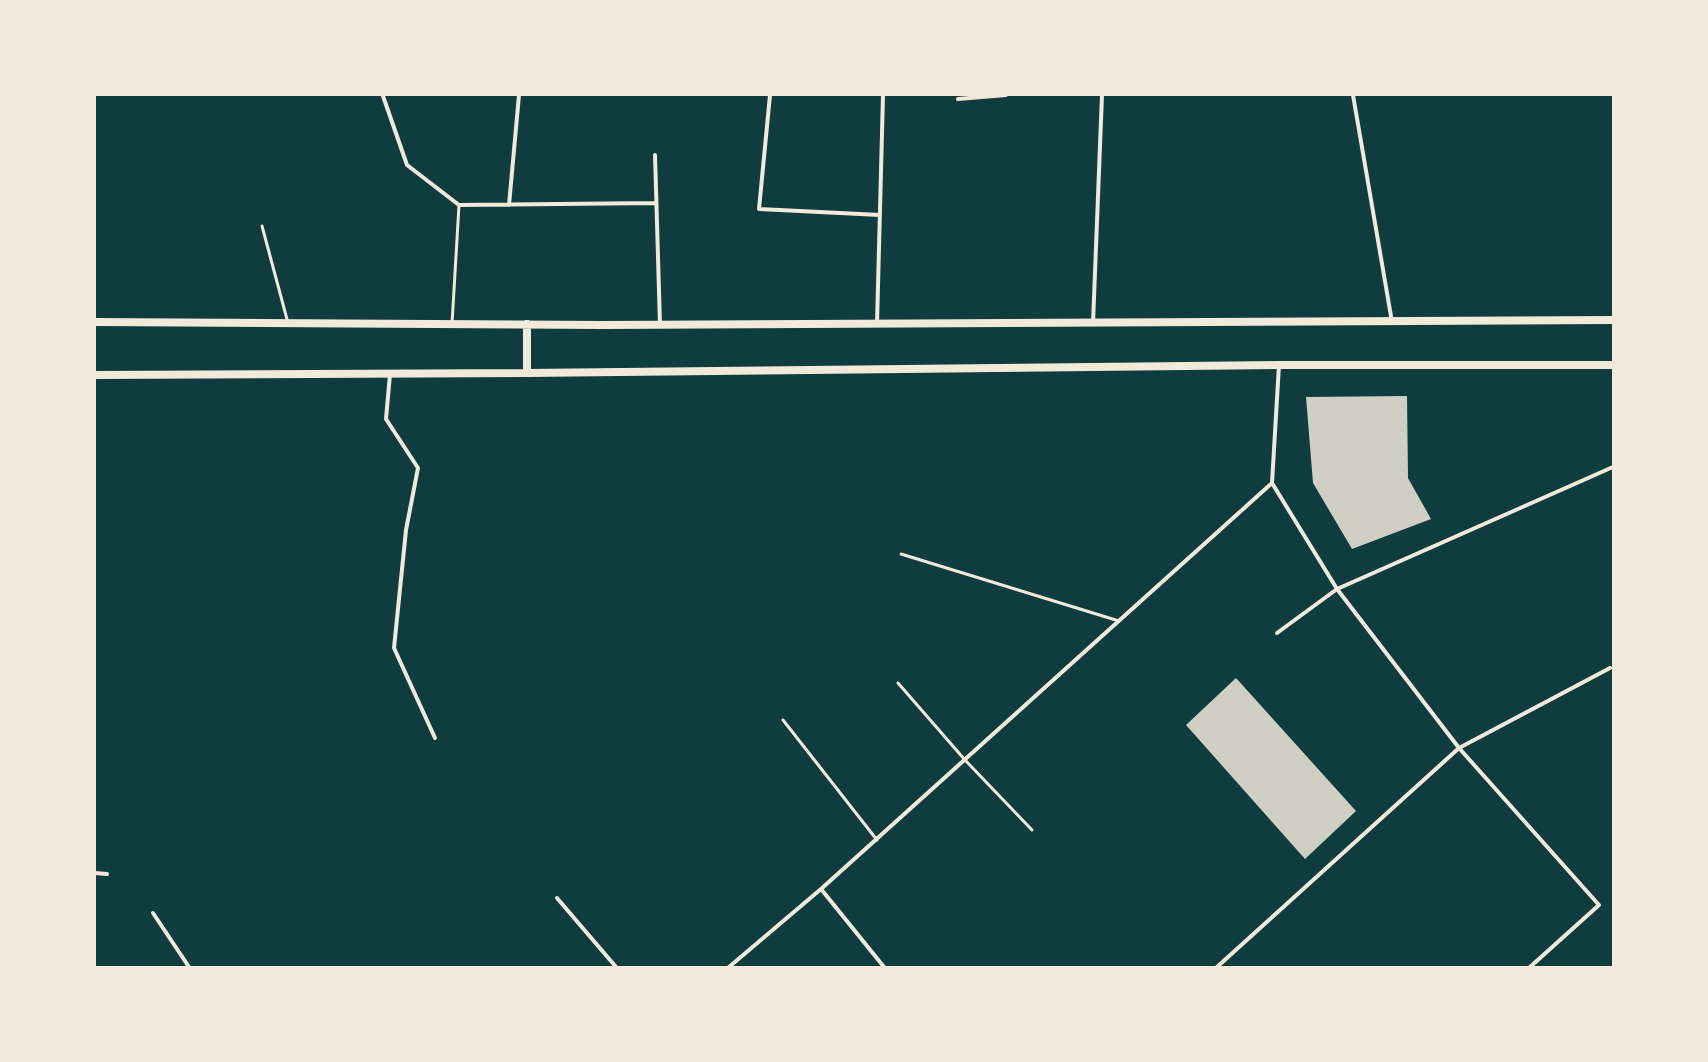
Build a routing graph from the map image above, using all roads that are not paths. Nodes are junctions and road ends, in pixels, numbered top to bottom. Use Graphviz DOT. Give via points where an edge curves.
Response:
graph roads {
  1 [pos="518,95"];
  2 [pos="770,95"];
  3 [pos="884,95"];
  4 [pos="1006,95"];
  5 [pos="1102,95"];
  6 [pos="1353,95"];
  7 [pos="383,96"];
  8 [pos="958,99"];
  9 [pos="655,155"];
  10 [pos="656,203"];
  11 [pos="459,205"];
  12 [pos="509,205"];
  13 [pos="880,215"];
  14 [pos="262,226"];
  15 [pos="1613,320"];
  16 [pos="95,322"];
  17 [pos="1392,322"];
  18 [pos="288,323"];
  19 [pos="452,324"];
  20 [pos="526,324"];
  21 [pos="877,324"];
  22 [pos="1093,324"];
  23 [pos="660,325"];
  24 [pos="1613,365"];
  25 [pos="1279,366"];
  26 [pos="527,373"];
  27 [pos="390,374"];
  28 [pos="95,375"];
  29 [pos="1613,467"];
  30 [pos="1272,483"];
  31 [pos="901,554"];
  32 [pos="1337,589"];
  33 [pos="1119,620"];
  34 [pos="1277,633"];
  35 [pos="1610,668"];
  36 [pos="898,683"];
  37 [pos="784,720"];
  38 [pos="435,738"];
  39 [pos="1459,748"];
  40 [pos="965,760"];
  41 [pos="1032,830"];
  42 [pos="877,840"];
  43 [pos="95,873"];
  44 [pos="107,874"];
  45 [pos="821,889"];
  46 [pos="557,898"];
  47 [pos="153,913"];
  48 [pos="189,967"];
  49 [pos="616,967"];
  50 [pos="729,967"];
  51 [pos="884,967"];
  52 [pos="1217,967"];
  53 [pos="1530,967"];
  1 -- 12 [label="street"];
  2 -- 13 [label="street" via="759,209"];
  3 -- 13 [label="street"];
  4 -- 8 [label="street"];
  5 -- 22 [label="street"];
  6 -- 17 [label="street"];
  7 -- 11 [label="street" via="407,165"];
  9 -- 10 [label="street"];
  10 -- 12 [label="street"];
  10 -- 23 [label="street"];
  11 -- 12 [label="street"];
  11 -- 19 [label="lane"];
  13 -- 21 [label="street"];
  14 -- 18 [label="lane"];
  15 -- 17 [label="main road"];
  16 -- 18 [label="main road"];
  17 -- 22 [label="main road"];
  18 -- 19 [label="main road"];
  19 -- 20 [label="main road"];
  20 -- 23 [label="main road"];
  20 -- 26 [label="main road"];
  21 -- 22 [label="main road"];
  21 -- 23 [label="main road"];
  24 -- 25 [label="main road"];
  25 -- 26 [label="main road"];
  25 -- 30 [label="street"];
  26 -- 27 [label="main road"];
  27 -- 28 [label="main road"];
  27 -- 38 [label="street" via="386,419 418,468 406,530 394,648"];
  29 -- 32 [label="street"];
  30 -- 32 [label="street"];
  30 -- 33 [label="street"];
  31 -- 33 [label="lane"];
  32 -- 34 [label="street"];
  32 -- 39 [label="street"];
  33 -- 40 [label="street"];
  35 -- 39 [label="street"];
  36 -- 40 [label="lane"];
  37 -- 42 [label="lane"];
  39 -- 52 [label="street"];
  39 -- 53 [label="street" via="1600,905"];
  40 -- 41 [label="lane"];
  40 -- 42 [label="street"];
  42 -- 45 [label="street"];
  43 -- 44 [label="street"];
  45 -- 50 [label="street"];
  45 -- 51 [label="street"];
  46 -- 49 [label="street"];
  47 -- 48 [label="street"];
}
